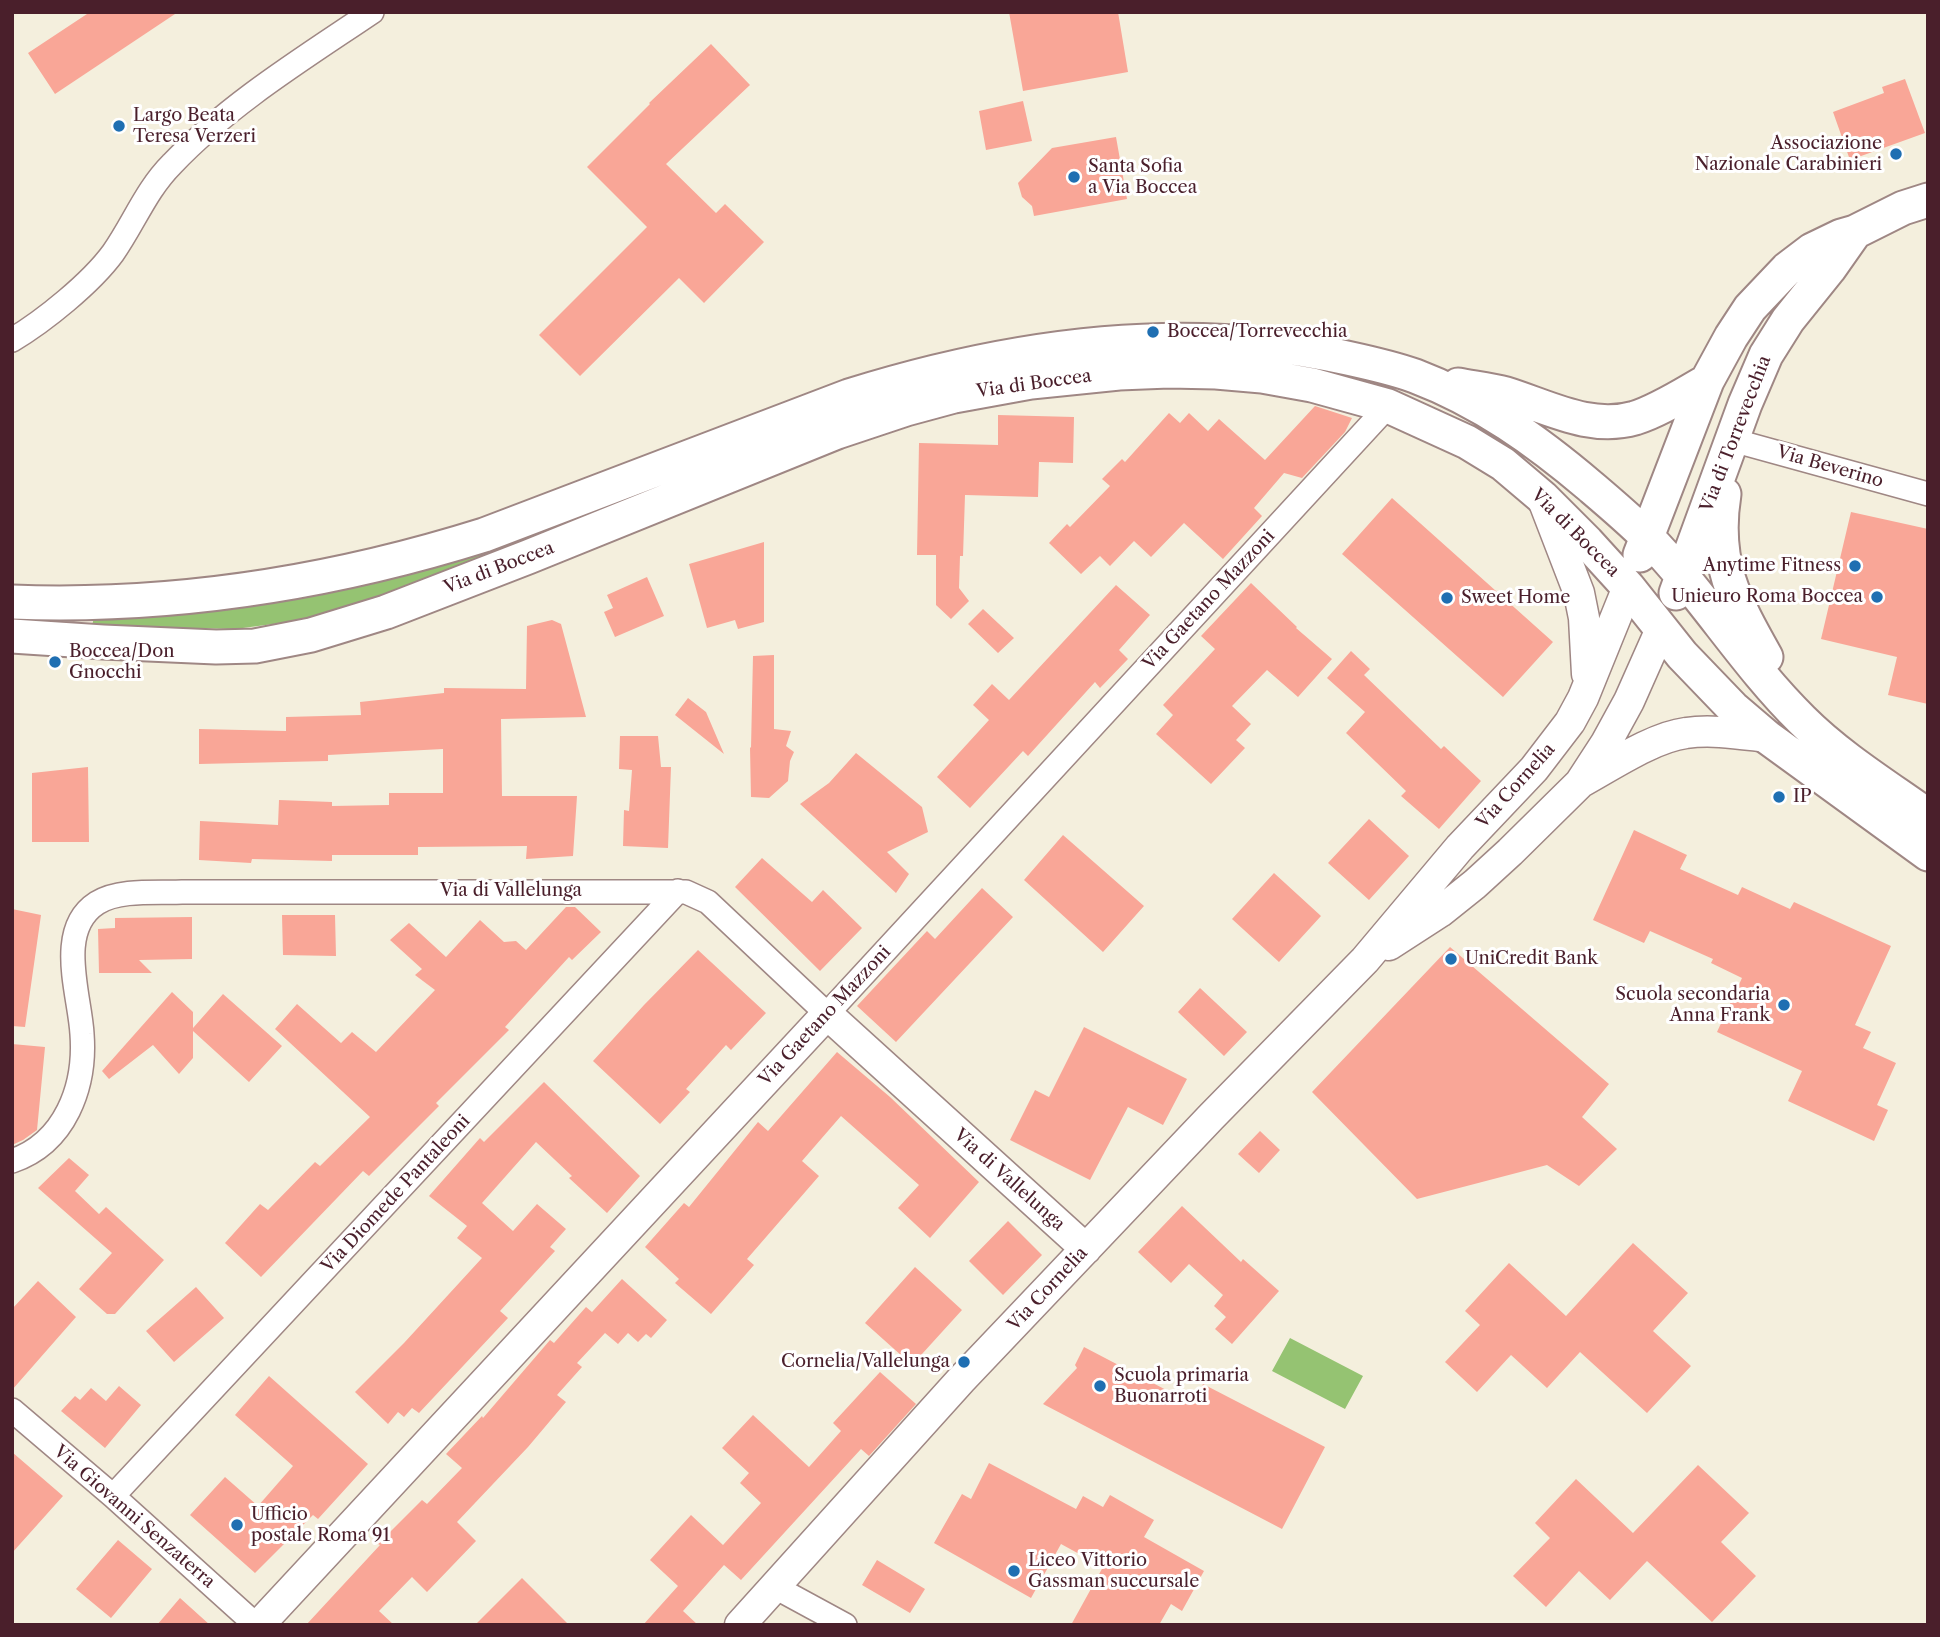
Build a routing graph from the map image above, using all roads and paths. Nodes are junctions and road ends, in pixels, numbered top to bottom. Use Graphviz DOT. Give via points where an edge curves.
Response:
graph roads {
  1 [pos="372,12"];
  2 [pos="1928,200"];
  3 [pos="1855,232"];
  4 [pos="12,340"];
  5 [pos="1415,376"];
  6 [pos="1707,381"];
  7 [pos="1388,406"];
  8 [pos="1732,440"];
  9 [pos="1928,494"];
  10 [pos="1542,497"];
  11 [pos="1647,537"];
  12 [pos="1682,576"];
  13 [pos="1628,587"];
  14 [pos="12,602"];
  15 [pos="1661,629"];
  16 [pos="12,636"];
  17 [pos="1588,685"];
  18 [pos="1802,720"];
  19 [pos="1767,737"];
  20 [pos="1580,783"];
  21 [pos="1928,816"];
  22 [pos="1928,854"];
  23 [pos="678,891"];
  24 [pos="1365,960"];
  25 [pos="827,1014"];
  26 [pos="12,1161"];
  27 [pos="1086,1249"];
  28 [pos="12,1410"];
  29 [pos="113,1496"];
  30 [pos="775,1587"];
  31 [pos="257,1625"];
  32 [pos="740,1625"];
  33 [pos="845,1625"];
  1 -- 4 [label="street" via="268,84 183,153 151,188 112,254 46,318"];
  2 -- 3 [label="main road, Via di Torrevecchia"];
  3 -- 6 [label="main road, Via di Torrevecchia" via="1812,250 1774,281 1744,317"];
  3 -- 8 [label="main road, Via di Torrevecchia" via="1774,339"];
  5 -- 6 [label="main road" via="1504,393 1556,412 1610,423 1638,417"];
  5 -- 11 [label="main road, Via di Boccea" via="1476,405 1532,440"];
  5 -- 14 [label="main road, Via di Boccea" via="1325,353 1245,342 1147,341 1029,352 849,396 519,523 358,569 226,593 153,600"];
  6 -- 11 [label="main road, Via di Torrevecchia"];
  7 -- 10 [label="main road, Via di Boccea" via="1467,442 1503,464"];
  7 -- 16 [label="main road, Via di Boccea" via="1312,385 1216,372 1119,373 1018,384 881,416 330,631 255,646 216,647"];
  7 -- 25 [label="street, Via Gaetano Mazzoni"];
  8 -- 9 [label="street, Via Beverino"];
  8 -- 12 [label="main road, Via di Torrevecchia"];
  8 -- 18 [label="main road" via="1720,519 1728,582"];
  10 -- 13 [label="main road, Via di Boccea"];
  10 -- 17 [label="street" via="1579,593"];
  11 -- 12 [label="main road, Via di Boccea"];
  11 -- 13 [label="main road, Via di Torrevecchia"];
  12 -- 15 [label="main road, Via di Torrevecchia"];
  12 -- 18 [label="main road, Via di Boccea"];
  13 -- 15 [label="main road, Via di Boccea"];
  13 -- 17 [label="street, Via Cornelia"];
  15 -- 19 [label="main road, Via di Boccea" via="1718,693"];
  15 -- 20 [label="street, Via Cornelia" via="1629,701"];
  17 -- 24 [label="street, Via Cornelia" via="1548,753 1460,847"];
  18 -- 21 [label="main road, Via di Boccea"];
  19 -- 20 [label="street" via="1686,733 1641,750"];
  19 -- 22 [label="main road, Via di Boccea"];
  20 -- 24 [label="street, Via Cornelia" via="1475,884"];
  23 -- 25 [label="street, Via di Vallelunga" via="708,902"];
  23 -- 26 [label="street, Via di Vallelunga" via="111,896 91,907 75,939 73,969 83,1043 69,1111 45,1143"];
  23 -- 29 [label="street, Via Diomede Pantaleoni"];
  24 -- 27 [label="street, Via Cornelia"];
  25 -- 27 [label="street, Via di Vallelunga"];
  25 -- 31 [label="street, Via Gaetano Mazzoni"];
  27 -- 30 [label="street, Via Cornelia"];
  28 -- 29 [label="street, Via Giovanni Senzaterra"];
  29 -- 31 [label="street, Via Giovanni Senzaterra"];
  30 -- 32 [label="street, Via Cornelia"];
  30 -- 33 [label="street"];
}
